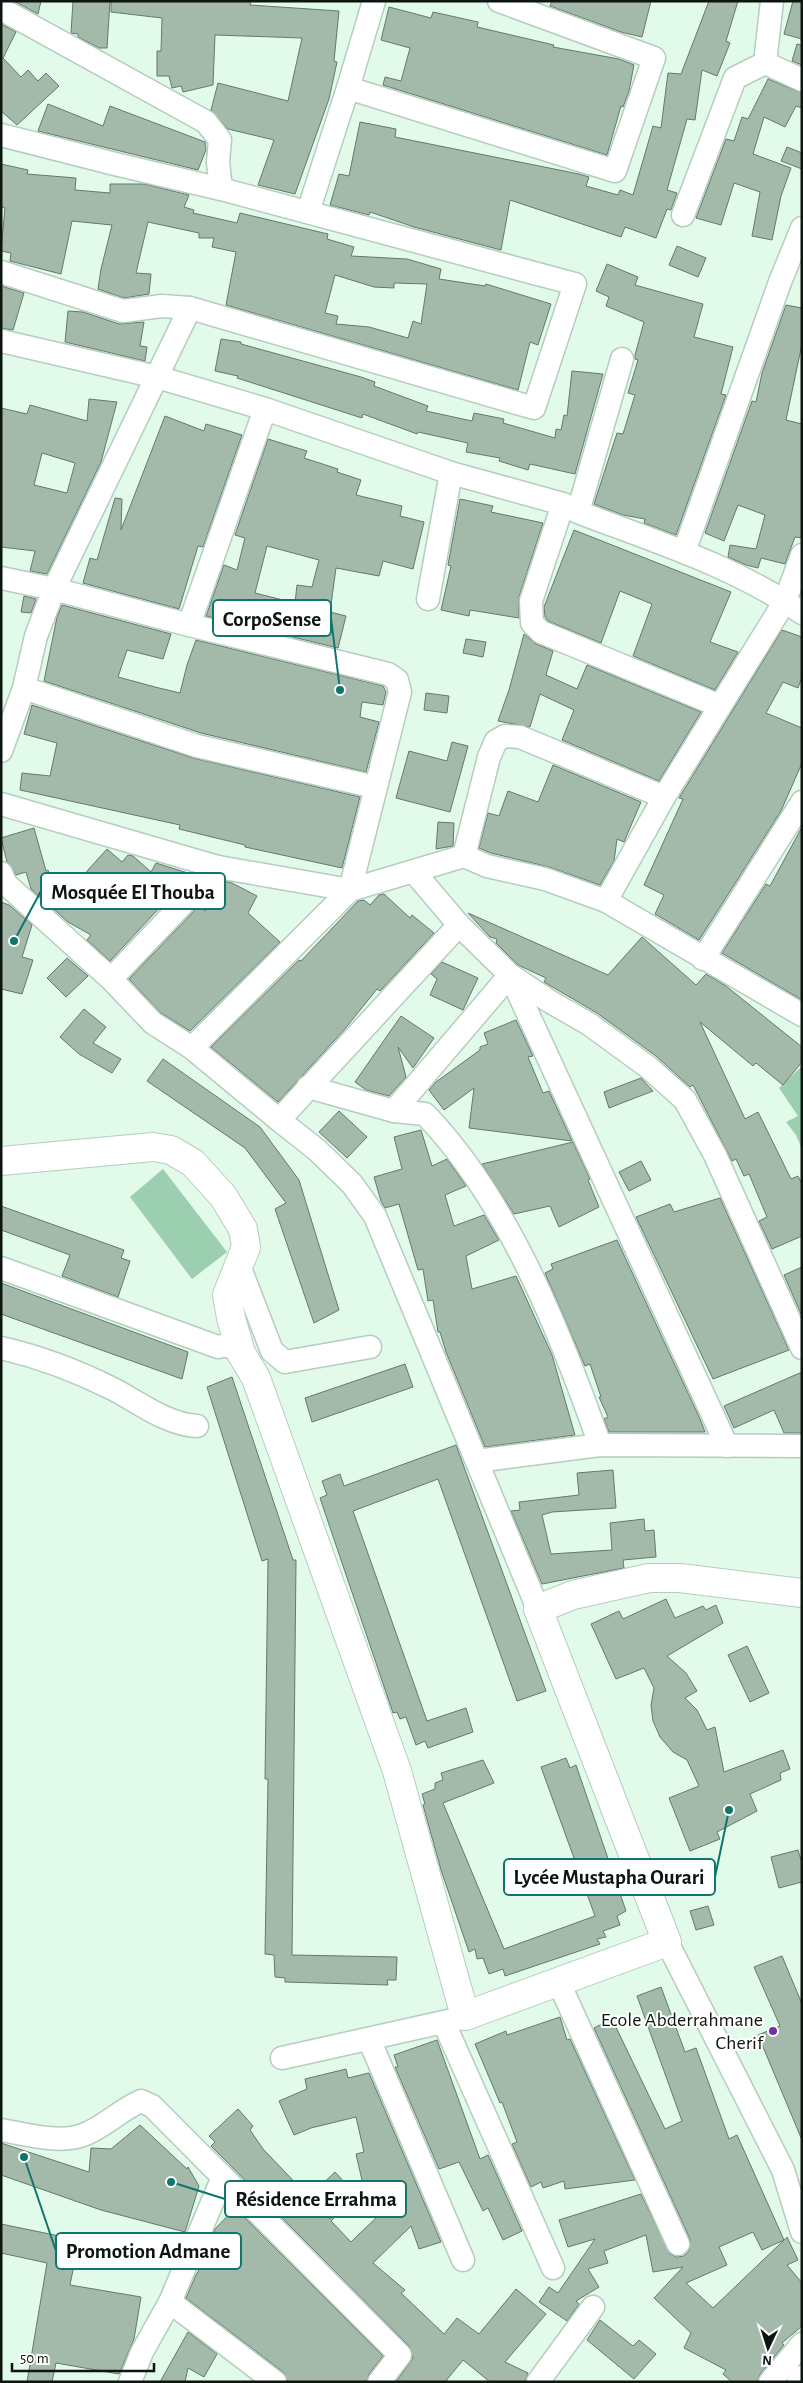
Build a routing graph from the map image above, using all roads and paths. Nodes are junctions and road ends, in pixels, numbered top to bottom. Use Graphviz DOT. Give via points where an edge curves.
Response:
graph roads {
  1 [pos="374,1"];
  2 [pos="499,1"];
  3 [pos="772,1"];
  4 [pos="1,9"];
  5 [pos="765,63"];
  6 [pos="802,80"];
  7 [pos="348,88"];
  8 [pos="1,135"];
  9 [pos="221,189"];
  10 [pos="308,212"];
  11 [pos="683,215"];
  12 [pos="802,228"];
  13 [pos="1,272"];
  14 [pos="190,308"];
  15 [pos="1,341"];
  16 [pos="622,359"];
  17 [pos="157,377"];
  18 [pos="265,409"];
  19 [pos="451,473"];
  20 [pos="570,508"];
  21 [pos="684,552"];
  22 [pos="802,554"];
  23 [pos="1,578"];
  24 [pos="54,589"];
  25 [pos="428,599"];
  26 [pos="794,607"];
  27 [pos="189,626"];
  28 [pos="24,688"];
  29 [pos="720,706"];
  30 [pos="1,750"];
  31 [pos="375,787"];
  32 [pos="664,797"];
  33 [pos="802,802"];
  34 [pos="1,804"];
  35 [pos="464,856"];
  36 [pos="218,867"];
  37 [pos="414,872"];
  38 [pos="1,873"];
  39 [pos="350,890"];
  40 [pos="606,901"];
  41 [pos="459,924"];
  42 [pos="703,959"];
  43 [pos="510,975"];
  44 [pos="111,979"];
  45 [pos="802,1015"];
  46 [pos="192,1048"];
  47 [pos="308,1087"];
  48 [pos="394,1112"];
  49 [pos="279,1120"];
  50 [pos="1,1160"];
  51 [pos="1,1268"];
  52 [pos="240,1268"];
  53 [pos="370,1347"];
  54 [pos="1,1348"];
  55 [pos="802,1348"];
  56 [pos="241,1354"];
  57 [pos="197,1426"];
  58 [pos="600,1445"];
  59 [pos="726,1446"];
  60 [pos="802,1446"];
  61 [pos="477,1461"];
  62 [pos="802,1593"];
  63 [pos="538,1609"];
  64 [pos="667,1942"];
  65 [pos="559,1982"];
  66 [pos="455,2020"];
  67 [pos="370,2039"];
  68 [pos="282,2058"];
  69 [pos="1,2130"];
  70 [pos="793,2169"];
  71 [pos="223,2177"];
  72 [pos="802,2232"];
  73 [pos="678,2244"];
  74 [pos="463,2260"];
  75 [pos="553,2268"];
  76 [pos="170,2302"];
  77 [pos="593,2306"];
  78 [pos="802,2344"];
  79 [pos="802,2377"];
  80 [pos="130,2382"];
  81 [pos="275,2382"];
  82 [pos="379,2382"];
  83 [pos="538,2382"];
  84 [pos="770,2382"];
  85 [pos="798,2382"];
  1 -- 7 [label="street"];
  2 -- 7 [label="street" via="654,58 615,171"];
  3 -- 5 [label="street"];
  4 -- 9 [label="street" via="206,122 220,140"];
  5 -- 6 [label="street"];
  5 -- 11 [label="street" via="736,78"];
  7 -- 10 [label="street"];
  8 -- 9 [label="street"];
  9 -- 10 [label="street"];
  10 -- 14 [label="street" via="575,284 534,408"];
  12 -- 21 [label="street"];
  13 -- 14 [label="street" via="123,311 162,306"];
  14 -- 17 [label="street"];
  15 -- 17 [label="street"];
  16 -- 20 [label="street"];
  17 -- 18 [label="street"];
  17 -- 24 [label="street"];
  18 -- 19 [label="street"];
  18 -- 27 [label="street"];
  19 -- 20 [label="street"];
  19 -- 25 [label="street"];
  20 -- 21 [label="street"];
  20 -- 29 [label="street" via="530,601 532,623 541,632"];
  21 -- 26 [label="street"];
  22 -- 26 [label="street"];
  23 -- 24 [label="street"];
  24 -- 27 [label="street"];
  24 -- 28 [label="street" via="36,636"];
  26 -- 29 [label="street"];
  27 -- 31 [label="street" via="388,674 397,680 400,692"];
  28 -- 30 [label="street"];
  28 -- 31 [label="street" via="197,746"];
  29 -- 32 [label="street"];
  31 -- 39 [label="street"];
  32 -- 35 [label="street" via="520,737 505,736 496,741 489,757"];
  32 -- 40 [label="street"];
  33 -- 42 [label="street"];
  34 -- 36 [label="street"];
  35 -- 37 [label="street"];
  35 -- 40 [label="street" via="487,866 545,879"];
  36 -- 39 [label="street"];
  36 -- 44 [label="street"];
  37 -- 39 [label="street"];
  37 -- 41 [label="street"];
  38 -- 44 [label="street" via="6,884"];
  39 -- 46 [label="street"];
  40 -- 42 [label="street"];
  41 -- 43 [label="street"];
  41 -- 47 [label="street"];
  42 -- 45 [label="street"];
  43 -- 48 [label="street"];
  43 -- 55 [label="street" via="604,1035 648,1067 685,1100 715,1155"];
  43 -- 59 [label="street"];
  44 -- 46 [label="street" via="153,1023"];
  46 -- 49 [label="street"];
  47 -- 48 [label="street"];
  47 -- 49 [label="street"];
  48 -- 58 [label="street" via="425,1114 445,1134 482,1185 529,1271 579,1385"];
  49 -- 61 [label="street" via="352,1184 375,1216"];
  50 -- 52 [label="street" via="127,1148 172,1150 193,1163 223,1196 243,1230 246,1247"];
  51 -- 56 [label="street" via="218,1347 227,1345"];
  52 -- 53 [label="street" via="272,1351 285,1362"];
  52 -- 56 [label="street" via="233,1276 228,1295"];
  54 -- 57 [label="street" via="77,1372 182,1425"];
  56 -- 66 [label="street" via="256,1378 397,1771"];
  58 -- 59 [label="street"];
  58 -- 61 [label="street"];
  59 -- 60 [label="street"];
  61 -- 63 [label="street"];
  62 -- 63 [label="street" via="680,1578 649,1578 573,1595"];
  63 -- 64 [label="street"];
  64 -- 65 [label="street"];
  64 -- 70 [label="street"];
  65 -- 66 [label="street"];
  65 -- 73 [label="street"];
  66 -- 67 [label="street"];
  66 -- 75 [label="street"];
  67 -- 68 [label="street"];
  67 -- 74 [label="street"];
  69 -- 71 [label="street" via="66,2138 84,2135 141,2102 152,2106"];
  70 -- 72 [label="street"];
  71 -- 76 [label="street"];
  71 -- 82 [label="street" via="400,2355"];
  76 -- 80 [label="street" via="142,2352"];
  76 -- 81 [label="street"];
  77 -- 83 [label="street"];
  78 -- 84 [label="street"];
  79 -- 85 [label="street"];
}
